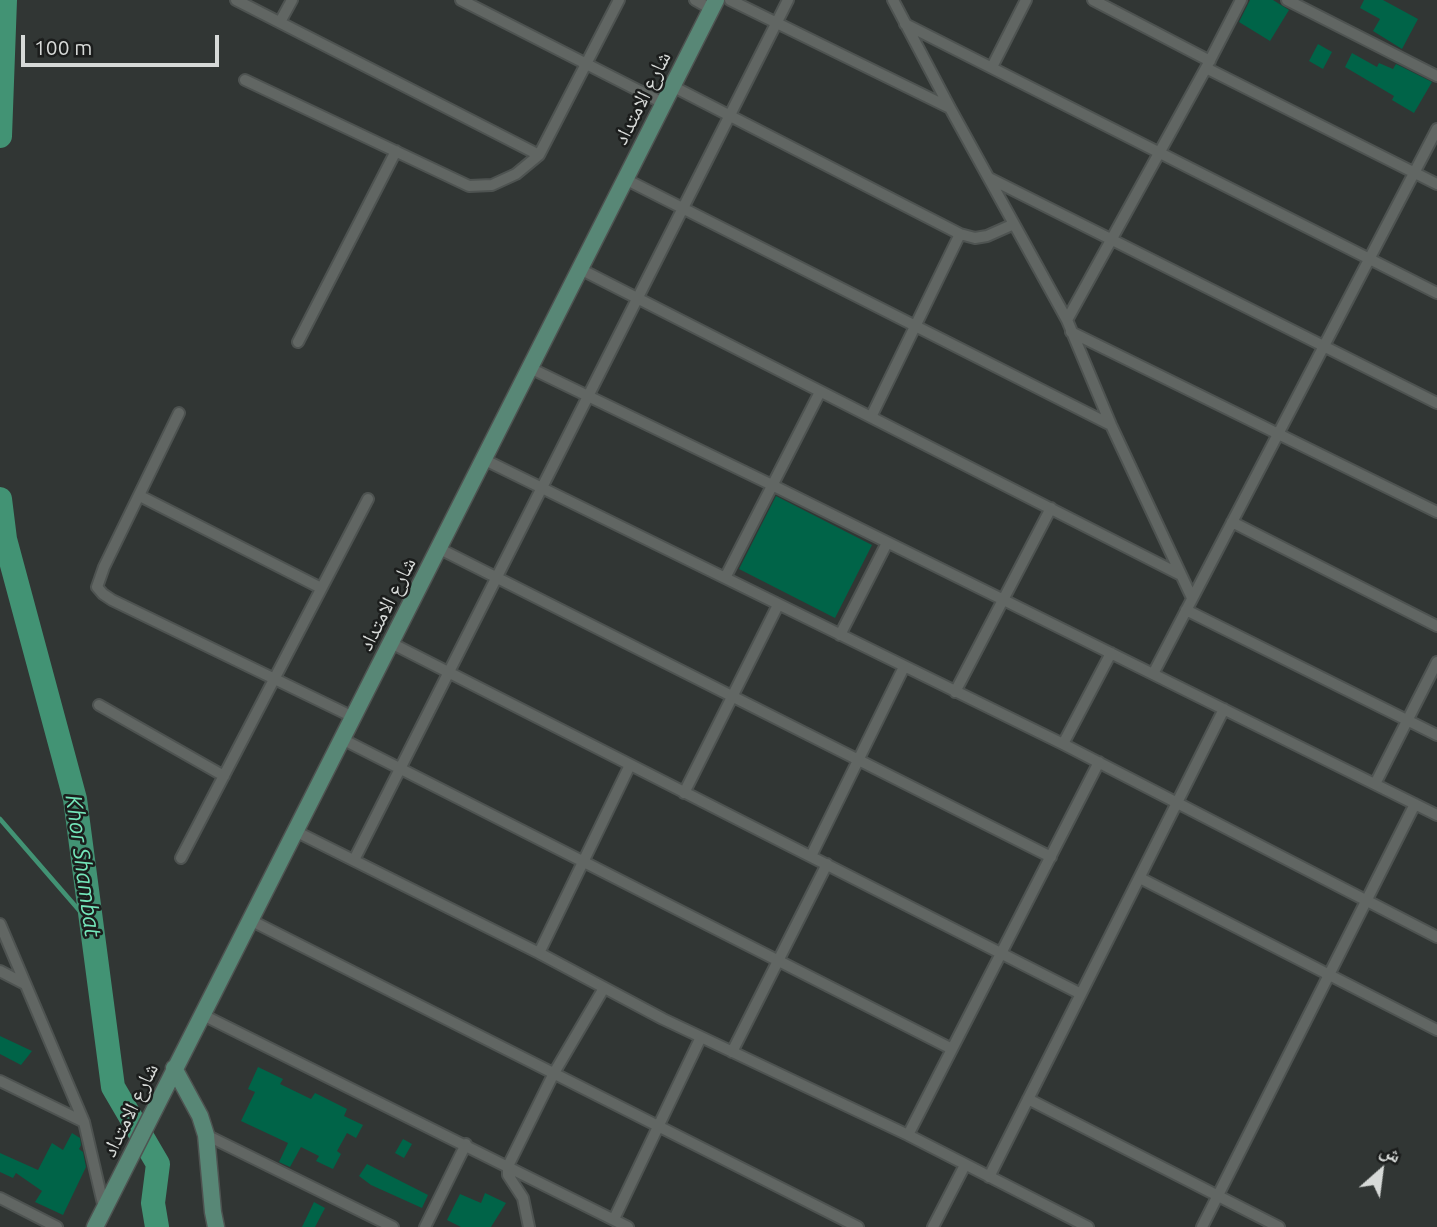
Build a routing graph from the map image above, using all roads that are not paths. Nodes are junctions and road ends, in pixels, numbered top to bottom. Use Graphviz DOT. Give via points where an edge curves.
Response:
graph roads {
  1 [pos="236,0"];
  2 [pos="292,0"];
  3 [pos="461,0"];
  4 [pos="619,0"];
  5 [pos="695,0"];
  6 [pos="730,0"];
  7 [pos="788,0"];
  8 [pos="893,0"];
  9 [pos="1026,0"];
  10 [pos="1093,0"];
  11 [pos="1241,0"];
  12 [pos="1287,0"];
  13 [pos="714,4"];
  14 [pos="280,22"];
  15 [pos="776,23"];
  16 [pos="905,24"];
  17 [pos="587,62"];
  18 [pos="1208,64"];
  19 [pos="992,67"];
  20 [pos="1437,76"];
  21 [pos="246,80"];
  22 [pos="672,86"];
  23 [pos="663,103"];
  24 [pos="950,108"];
  25 [pos="729,117"];
  26 [pos="1437,129"];
  27 [pos="396,151"];
  28 [pos="1160,153"];
  29 [pos="539,155"];
  30 [pos="1414,173"];
  31 [pos="989,178"];
  32 [pos="625,179"];
  33 [pos="1437,184"];
  34 [pos="683,208"];
  35 [pos="1014,224"];
  36 [pos="960,234"];
  37 [pos="1112,239"];
  38 [pos="1369,259"];
  39 [pos="580,269"];
  40 [pos="1437,293"];
  41 [pos="638,300"];
  42 [pos="1067,320"];
  43 [pos="916,326"];
  44 [pos="1071,332"];
  45 [pos="298,342"];
  46 [pos="1324,346"];
  47 [pos="530,368"];
  48 [pos="820,392"];
  49 [pos="588,396"];
  50 [pos="1437,403"];
  51 [pos="180,413"];
  52 [pos="871,418"];
  53 [pos="1111,425"];
  54 [pos="1279,432"];
  55 [pos="484,459"];
  56 [pos="772,485"];
  57 [pos="541,487"];
  58 [pos="140,496"];
  59 [pos="368,499"];
  60 [pos="1051,508"];
  61 [pos="1437,512"];
  62 [pos="1232,522"];
  63 [pos="887,543"];
  64 [pos="438,548"];
  65 [pos="1181,575"];
  66 [pos="726,576"];
  67 [pos="495,577"];
  68 [pos="321,588"];
  69 [pos="1192,598"];
  70 [pos="1002,600"];
  71 [pos="778,605"];
  72 [pos="1186,610"];
  73 [pos="1437,625"];
  74 [pos="840,635"];
  75 [pos="391,643"];
  76 [pos="1111,653"];
  77 [pos="1437,662"];
  78 [pos="904,667"];
  79 [pos="449,672"];
  80 [pos="1153,674"];
  81 [pos="276,678"];
  82 [pos="955,692"];
  83 [pos="733,697"];
  84 [pos="99,705"];
  85 [pos="1224,709"];
  86 [pos="353,717"];
  87 [pos="1408,720"];
  88 [pos="1437,735"];
  89 [pos="342,739"];
  90 [pos="1063,744"];
  91 [pos="858,761"];
  92 [pos="1099,762"];
  93 [pos="630,765"];
  94 [pos="401,769"];
  95 [pos="224,776"];
  96 [pos="1375,785"];
  97 [pos="684,793"];
  98 [pos="1177,804"];
  99 [pos="1415,804"];
  100 [pos="1437,815"];
  101 [pos="295,831"];
  102 [pos="811,856"];
  103 [pos="1051,857"];
  104 [pos="181,858"];
  105 [pos="354,860"];
  106 [pos="584,860"];
  107 [pos="827,864"];
  108 [pos="1140,878"];
  109 [pos="1366,901"];
  110 [pos="250,920"];
  111 [pos="0,924"];
  112 [pos="1437,937"];
  113 [pos="539,953"];
  114 [pos="1002,953"];
  115 [pos="779,959"];
  116 [pos="0,971"];
  117 [pos="1329,975"];
  118 [pos="25,984"];
  119 [pos="604,988"];
  120 [pos="1081,994"];
  121 [pos="203,1014"];
  122 [pos="1437,1030"];
  123 [pos="701,1037"];
  124 [pos="952,1049"];
  125 [pos="732,1052"];
  126 [pos="554,1073"];
  127 [pos="171,1075"];
  128 [pos="0,1082"];
  129 [pos="1028,1099"];
  130 [pos="84,1122"];
  131 [pos="659,1126"];
  132 [pos="206,1135"];
  133 [pos="908,1135"];
  134 [pos="466,1144"];
  135 [pos="965,1165"];
  136 [pos="509,1167"];
  137 [pos="989,1177"];
  138 [pos="1219,1196"];
  139 [pos="0,1198"];
  140 [pos="105,1205"];
  141 [pos="614,1219"];
  142 [pos="57,1227"];
  143 [pos="95,1227"];
  144 [pos="216,1227"];
  145 [pos="393,1227"];
  146 [pos="425,1227"];
  147 [pos="529,1227"];
  148 [pos="628,1227"];
  149 [pos="859,1227"];
  150 [pos="933,1227"];
  151 [pos="1088,1227"];
  152 [pos="1202,1227"];
  153 [pos="1279,1227"];
  1 -- 14 [label="street"];
  2 -- 14 [label="street"];
  3 -- 17 [label="street"];
  4 -- 17 [label="street"];
  5 -- 13 [label="street"];
  6 -- 15 [label="street"];
  7 -- 15 [label="street"];
  8 -- 16 [label="street"];
  9 -- 19 [label="street"];
  10 -- 18 [label="street"];
  11 -- 18 [label="street"];
  12 -- 20 [label="street"];
  13 -- 22 [label="street, شارع الامتداد"];
  14 -- 29 [label="street"];
  15 -- 24 [label="street"];
  15 -- 25 [label="street"];
  16 -- 19 [label="street"];
  16 -- 24 [label="street"];
  17 -- 23 [label="street"];
  17 -- 29 [label="street"];
  18 -- 28 [label="street"];
  18 -- 30 [label="street"];
  19 -- 28 [label="street"];
  21 -- 27 [label="street"];
  22 -- 23 [label="street, شارع الامتداد"];
  22 -- 25 [label="street"];
  23 -- 32 [label="street, شارع الامتداد"];
  24 -- 31 [label="street"];
  25 -- 34 [label="street"];
  25 -- 36 [label="street"];
  26 -- 30 [label="street"];
  27 -- 29 [label="street" via="469,186 492,185 516,174"];
  27 -- 45 [label="street"];
  28 -- 37 [label="street"];
  28 -- 38 [label="street"];
  30 -- 33 [label="street"];
  30 -- 38 [label="street"];
  31 -- 35 [label="street"];
  31 -- 37 [label="street"];
  32 -- 34 [label="street"];
  32 -- 39 [label="street, شارع الامتداد"];
  34 -- 41 [label="street"];
  34 -- 43 [label="street"];
  35 -- 36 [label="street" via="987,236"];
  35 -- 42 [label="street"];
  36 -- 43 [label="street"];
  37 -- 42 [label="street"];
  37 -- 46 [label="street"];
  38 -- 40 [label="street"];
  38 -- 46 [label="street"];
  39 -- 41 [label="street"];
  39 -- 47 [label="street, شارع الامتداد"];
  41 -- 48 [label="street"];
  41 -- 49 [label="street"];
  42 -- 44 [label="street"];
  43 -- 52 [label="street"];
  43 -- 53 [label="street"];
  44 -- 53 [label="street"];
  44 -- 54 [label="street"];
  46 -- 50 [label="street"];
  46 -- 54 [label="street"];
  47 -- 49 [label="street"];
  47 -- 55 [label="street, شارع الامتداد"];
  48 -- 52 [label="street"];
  48 -- 56 [label="street"];
  49 -- 56 [label="street"];
  49 -- 57 [label="street"];
  51 -- 58 [label="street"];
  52 -- 60 [label="street"];
  53 -- 65 [label="street"];
  54 -- 61 [label="street"];
  54 -- 62 [label="street"];
  55 -- 57 [label="street"];
  55 -- 64 [label="street, شارع الامتداد"];
  56 -- 63 [label="street"];
  56 -- 66 [label="street"];
  57 -- 66 [label="street"];
  57 -- 67 [label="street"];
  58 -- 68 [label="street"];
  58 -- 81 [label="street" via="97,587 103,594"];
  59 -- 68 [label="street"];
  60 -- 65 [label="street"];
  60 -- 70 [label="street"];
  62 -- 69 [label="street"];
  62 -- 73 [label="street"];
  63 -- 70 [label="street"];
  63 -- 74 [label="street"];
  64 -- 67 [label="street"];
  64 -- 75 [label="street, شارع الامتداد"];
  65 -- 69 [label="street"];
  66 -- 71 [label="street"];
  67 -- 79 [label="street"];
  67 -- 83 [label="street"];
  68 -- 81 [label="street"];
  69 -- 72 [label="street"];
  70 -- 76 [label="street"];
  70 -- 82 [label="street"];
  71 -- 74 [label="street"];
  71 -- 83 [label="street"];
  72 -- 80 [label="street"];
  72 -- 87 [label="street"];
  74 -- 78 [label="street"];
  75 -- 79 [label="street"];
  75 -- 86 [label="street, شارع الامتداد"];
  76 -- 80 [label="street"];
  76 -- 90 [label="street"];
  77 -- 87 [label="street"];
  78 -- 82 [label="street"];
  78 -- 91 [label="street"];
  79 -- 93 [label="street"];
  79 -- 94 [label="street"];
  80 -- 85 [label="street"];
  81 -- 86 [label="street"];
  81 -- 95 [label="street"];
  82 -- 90 [label="street"];
  83 -- 91 [label="street"];
  83 -- 97 [label="street"];
  84 -- 95 [label="street"];
  85 -- 96 [label="street"];
  85 -- 98 [label="street"];
  86 -- 89 [label="street, شارع الامتداد"];
  87 -- 88 [label="street"];
  87 -- 96 [label="street"];
  89 -- 94 [label="street"];
  89 -- 101 [label="street, شارع الامتداد"];
  90 -- 92 [label="street"];
  91 -- 102 [label="street"];
  91 -- 103 [label="street"];
  92 -- 98 [label="street"];
  92 -- 103 [label="street"];
  93 -- 97 [label="street"];
  93 -- 106 [label="street"];
  94 -- 105 [label="street"];
  94 -- 106 [label="street"];
  95 -- 104 [label="street"];
  96 -- 99 [label="street"];
  97 -- 102 [label="street"];
  98 -- 108 [label="street"];
  98 -- 109 [label="street"];
  99 -- 100 [label="street"];
  99 -- 109 [label="street"];
  101 -- 105 [label="street"];
  101 -- 110 [label="street, شارع الامتداد"];
  102 -- 107 [label="street"];
  103 -- 114 [label="street"];
  105 -- 113 [label="street"];
  106 -- 113 [label="street"];
  106 -- 115 [label="street"];
  107 -- 114 [label="street"];
  107 -- 115 [label="street"];
  108 -- 117 [label="street"];
  108 -- 120 [label="street"];
  109 -- 112 [label="street"];
  109 -- 117 [label="street"];
  110 -- 121 [label="street, شارع الامتداد"];
  110 -- 126 [label="street"];
  111 -- 118 [label="street"];
  113 -- 119 [label="street"];
  114 -- 120 [label="street"];
  114 -- 124 [label="street"];
  115 -- 124 [label="street"];
  115 -- 125 [label="street"];
  116 -- 118 [label="street"];
  117 -- 122 [label="street"];
  117 -- 138 [label="street"];
  118 -- 130 [label="street"];
  119 -- 123 [label="street"];
  119 -- 126 [label="street"];
  120 -- 129 [label="street"];
  121 -- 127 [label="street, شارع الامتداد"];
  121 -- 134 [label="street"];
  123 -- 125 [label="street"];
  123 -- 131 [label="street"];
  124 -- 133 [label="street"];
  125 -- 133 [label="street"];
  126 -- 131 [label="street"];
  126 -- 136 [label="street"];
  127 -- 132 [label="street" via="200,1116"];
  127 -- 140 [label="street, شارع الامتداد"];
  128 -- 130 [label="street"];
  129 -- 137 [label="street"];
  129 -- 138 [label="street"];
  130 -- 140 [label="street"];
  131 -- 141 [label="street"];
  131 -- 149 [label="street"];
  132 -- 144 [label="street"];
  132 -- 145 [label="street"];
  133 -- 135 [label="street"];
  134 -- 136 [label="street"];
  134 -- 146 [label="street"];
  135 -- 137 [label="street"];
  135 -- 150 [label="street"];
  136 -- 141 [label="street"];
  136 -- 147 [label="street"];
  137 -- 151 [label="street"];
  138 -- 152 [label="street"];
  138 -- 153 [label="street"];
  139 -- 142 [label="street"];
  140 -- 143 [label="street, شارع الامتداد"];
  141 -- 148 [label="street"];
}
